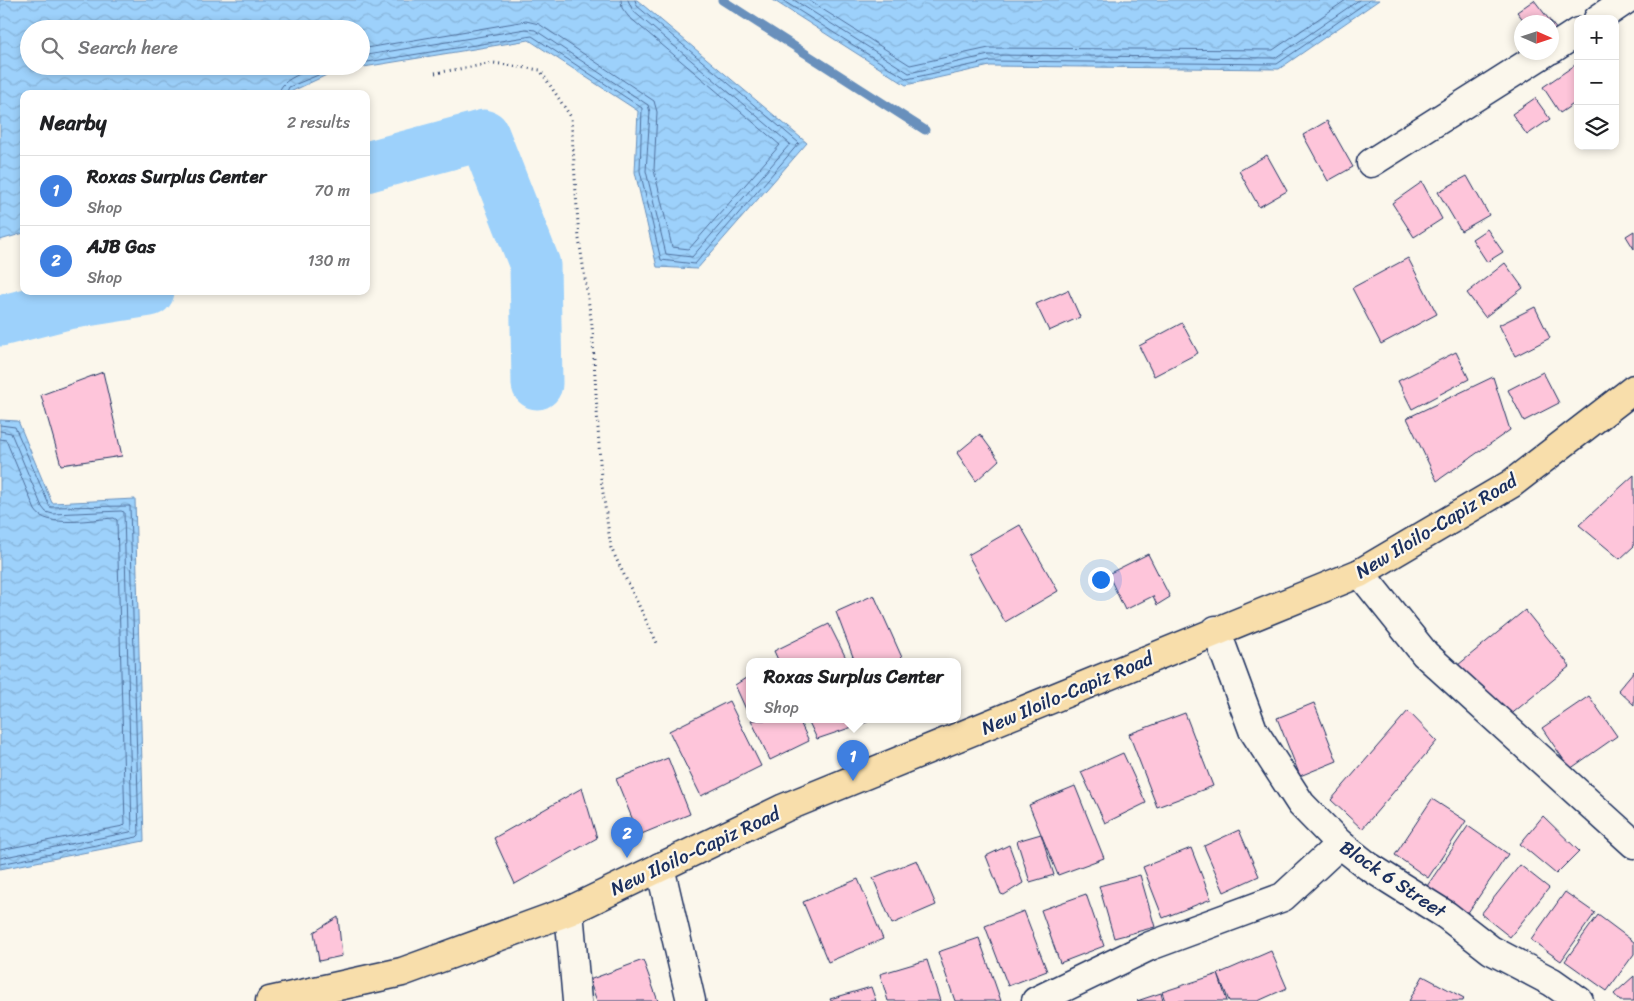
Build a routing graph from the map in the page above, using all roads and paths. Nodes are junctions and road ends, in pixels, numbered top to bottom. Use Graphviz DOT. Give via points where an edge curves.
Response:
graph roads {
  1 [pos="1626,0"];
  2 [pos="1604,15"];
  3 [pos="1574,35"];
  4 [pos="1559,44"];
  5 [pos="1533,60"];
  6 [pos="435,73"];
  7 [pos="1371,163"];
  8 [pos="1634,389"];
  9 [pos="1360,573"];
  10 [pos="1216,630"];
  11 [pos="657,643"];
  12 [pos="1340,844"];
  13 [pos="1634,844"];
  14 [pos="660,867"];
  15 [pos="569,911"];
  16 [pos="1545,992"];
  17 [pos="270,1001"];
  18 [pos="577,1001"];
  19 [pos="691,1001"];
  20 [pos="1036,1001"];
  21 [pos="1579,1001"];
  1 -- 2 [label="street"];
  3 -- 4 [label="street"];
  5 -- 7 [label="street"];
  6 -- 11 [label="path" via="494,63 540,70 571,117 580,239 592,326 601,479 611,548"];
  8 -- 9 [label="highway, New Iloilo-Capiz Road" via="1511,484"];
  9 -- 10 [label="highway, New Iloilo-Capiz Road"];
  9 -- 13 [label="street" via="1425,654"];
  10 -- 12 [label="street, Block 6 Street" via="1253,730 1301,804"];
  10 -- 14 [label="highway, New Iloilo-Capiz Road" via="1058,698 784,808"];
  12 -- 16 [label="street, Block 6 Street" via="1368,866 1446,915"];
  12 -- 20 [label="street" via="1283,897 1150,946"];
  14 -- 15 [label="highway, New Iloilo-Capiz Road"];
  14 -- 19 [label="street"];
  15 -- 17 [label="highway, New Iloilo-Capiz Road" via="402,972"];
  15 -- 18 [label="street"];
  16 -- 21 [label="street, Block 6 Street"];
}
